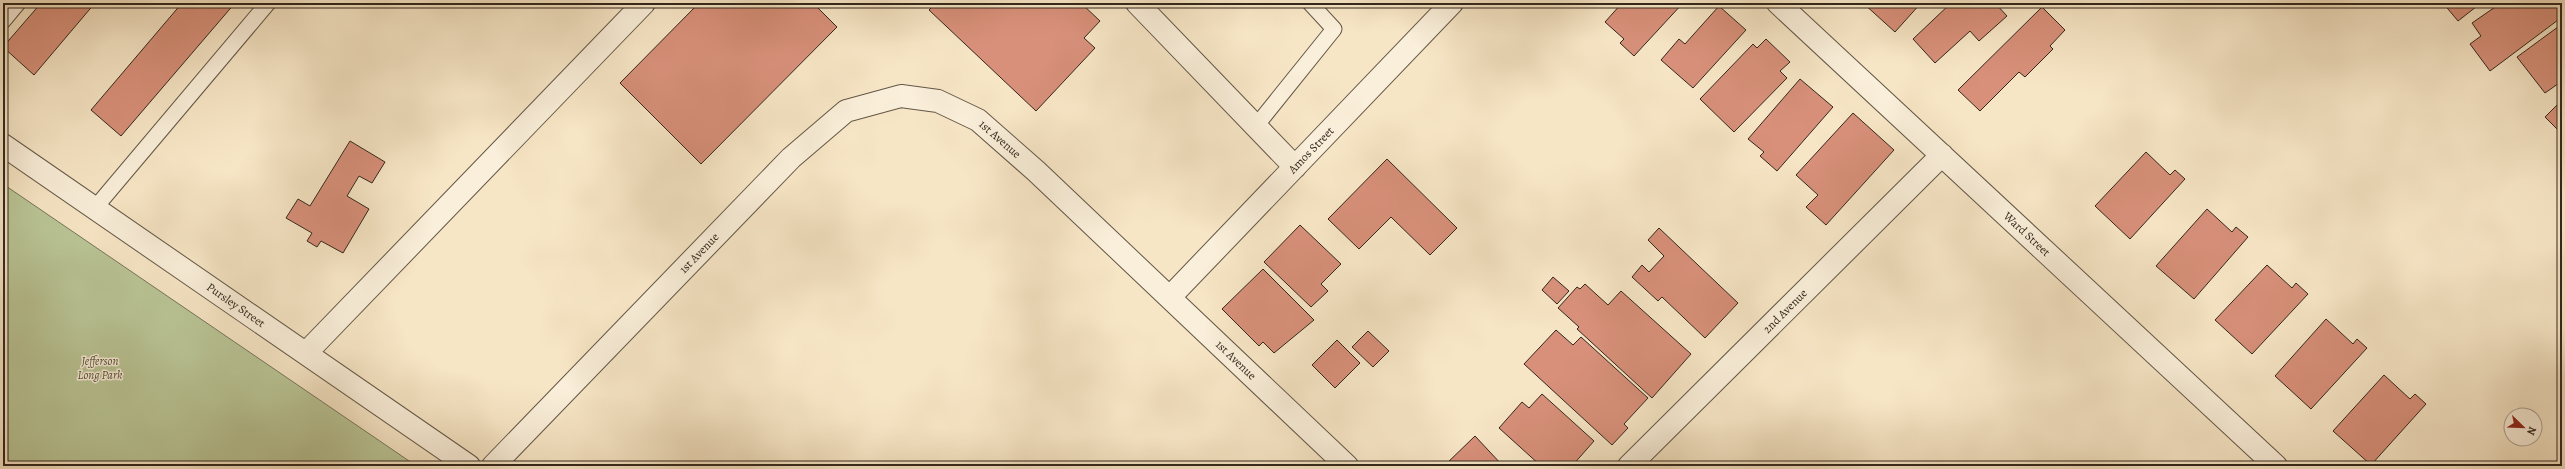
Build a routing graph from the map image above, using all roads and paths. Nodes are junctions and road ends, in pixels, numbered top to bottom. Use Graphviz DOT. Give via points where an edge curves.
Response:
graph roads {
  1 [pos="18,3"];
  2 [pos="268,3"];
  3 [pos="644,3"];
  4 [pos="1137,3"];
  5 [pos="1310,3"];
  6 [pos="1452,3"];
  7 [pos="1778,3"];
  8 [pos="3,21"];
  9 [pos="1256,126"];
  10 [pos="3,146"];
  11 [pos="1942,155"];
  12 [pos="1295,167"];
  13 [pos="95,208"];
  14 [pos="1170,297"];
  15 [pos="306,353"];
  16 [pos="462,464"];
  17 [pos="493,466"];
  18 [pos="1347,466"];
  19 [pos="1629,466"];
  20 [pos="2276,466"];
  1 -- 8 [label="lane"];
  2 -- 13 [label="lane"];
  3 -- 15 [label="street"];
  4 -- 9 [label="street"];
  5 -- 9 [label="lane" via="1334,29"];
  6 -- 12 [label="street, Amos Street"];
  7 -- 11 [label="street, Ward Street"];
  9 -- 12 [label="street"];
  10 -- 13 [label="street, Pursley Street"];
  11 -- 19 [label="street, 2nd Avenue"];
  11 -- 20 [label="street, Ward Street"];
  12 -- 14 [label="street, Amos Street"];
  13 -- 15 [label="street, Pursley Street"];
  14 -- 17 [label="street, 1st Avenue" via="978,120 938,101 900,96 846,111 791,158"];
  14 -- 18 [label="street, 1st Avenue"];
  15 -- 16 [label="street, Pursley Street"];
}
